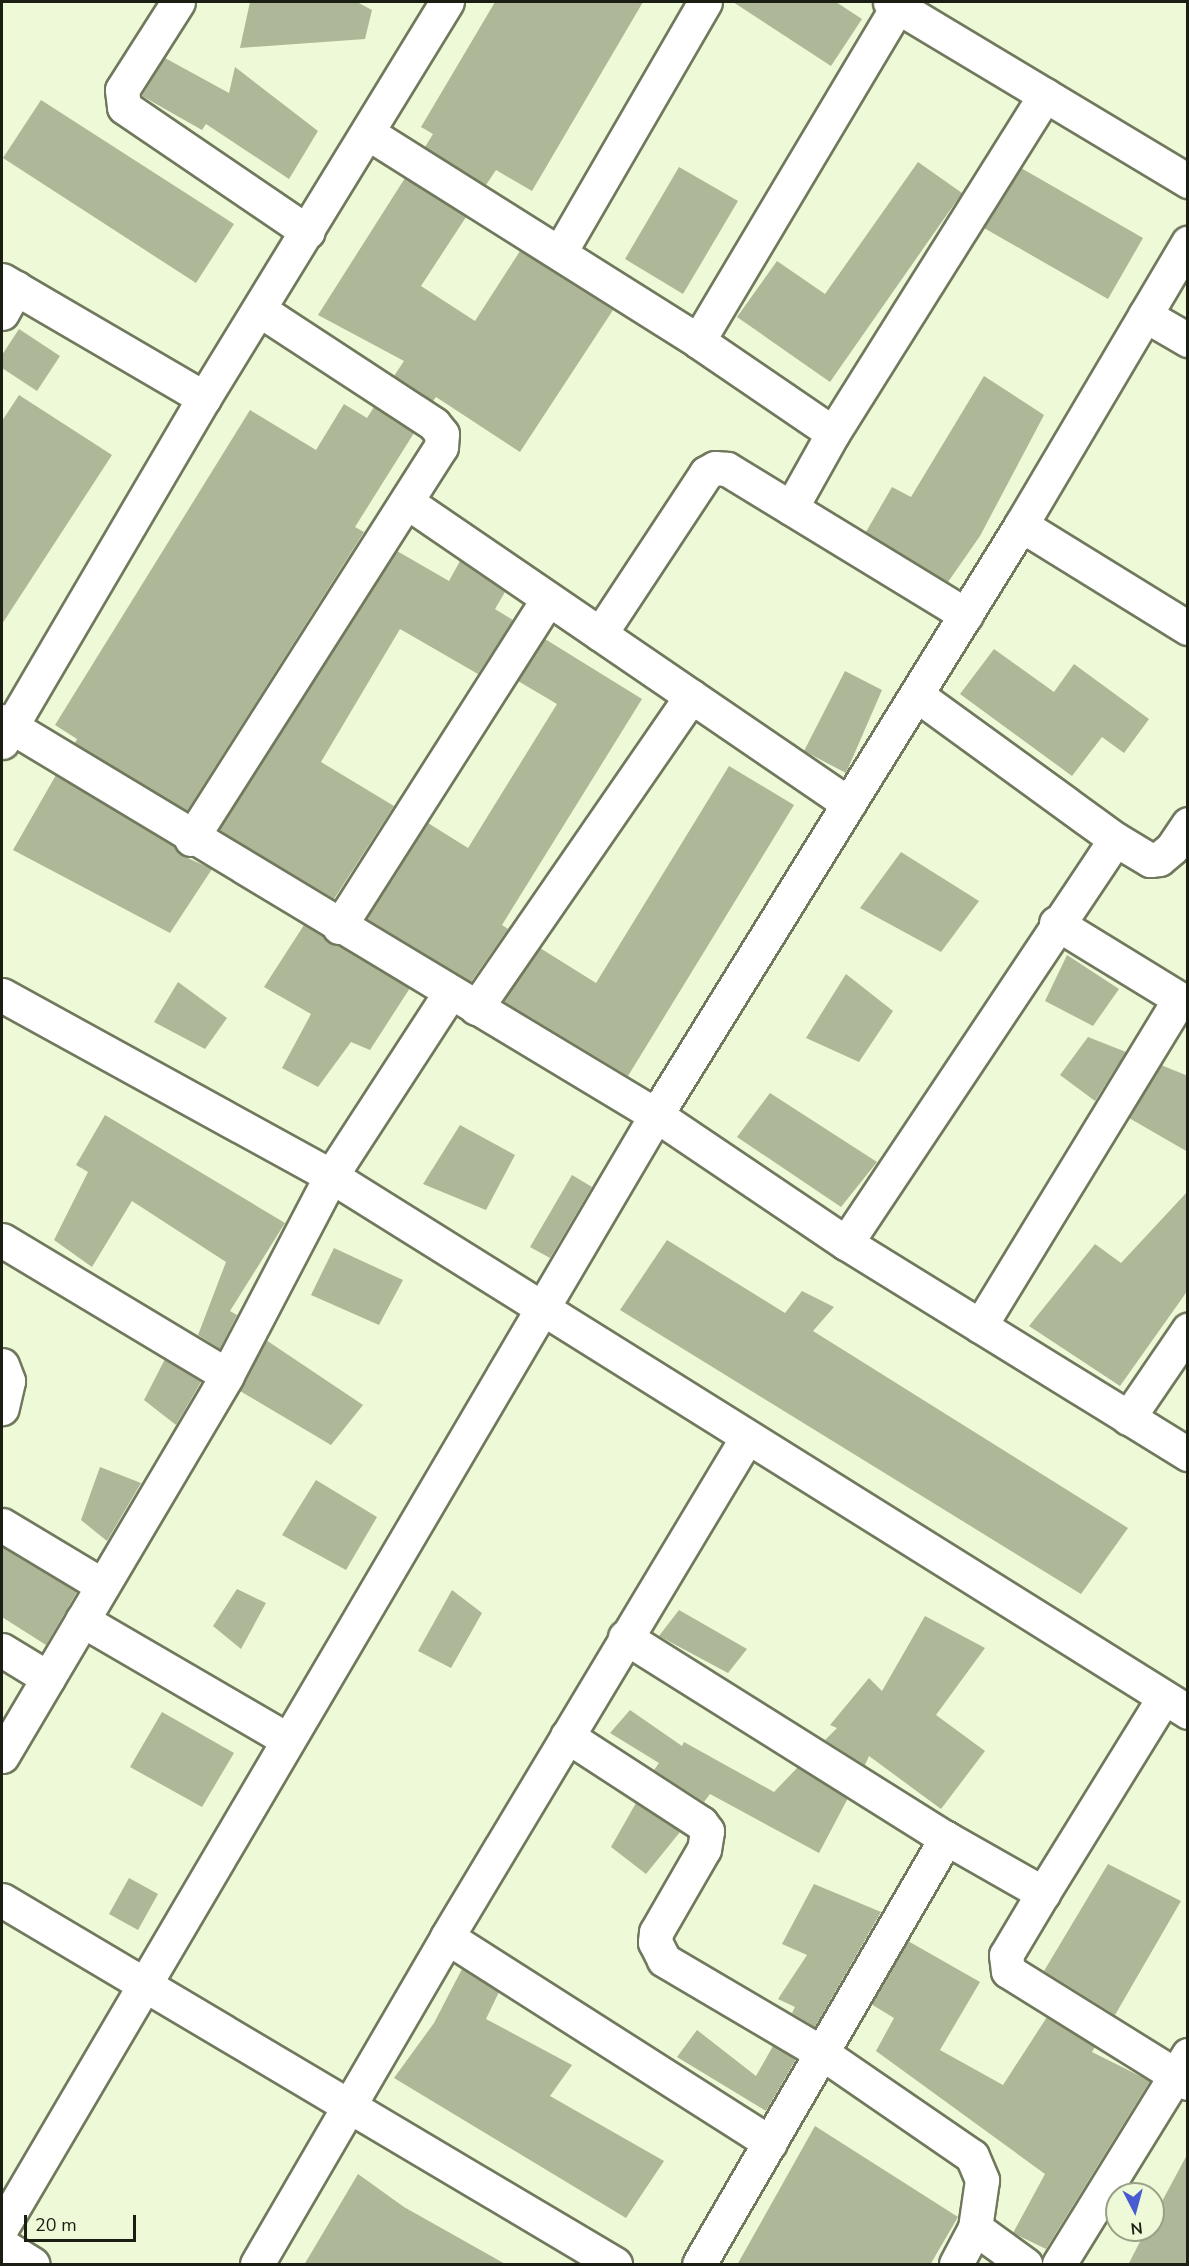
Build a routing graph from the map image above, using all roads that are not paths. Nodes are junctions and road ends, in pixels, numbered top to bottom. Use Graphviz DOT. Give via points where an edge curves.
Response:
graph roads {
  1 [pos="447,2"];
  2 [pos="705,2"];
  3 [pos="170,4"];
  4 [pos="894,4"];
  5 [pos="1045,95"];
  6 [pos="368,133"];
  7 [pos="1188,181"];
  8 [pos="308,232"];
  9 [pos="1188,243"];
  10 [pos="560,252"];
  11 [pos="6,294"];
  12 [pos="261,311"];
  13 [pos="1145,315"];
  14 [pos="1188,340"];
  15 [pos="698,341"];
  16 [pos="204,398"];
  17 [pos="833,433"];
  18 [pos="406,502"];
  19 [pos="791,508"];
  20 [pos="1021,525"];
  21 [pos="548,599"];
  22 [pos="966,615"];
  23 [pos="1188,628"];
  24 [pos="600,634"];
  25 [pos="917,695"];
  26 [pos="691,696"];
  27 [pos="5,730"];
  28 [pos="849,804"];
  29 [pos="1188,824"];
  30 [pos="191,839"];
  31 [pos="1115,839"];
  32 [pos="1056,923"];
  33 [pos="339,927"];
  34 [pos="4,1001"];
  35 [pos="463,1001"];
  36 [pos="1183,1002"];
  37 [pos="656,1115"];
  38 [pos="331,1176"];
  39 [pos="2,1240"];
  40 [pos="846,1243"];
  41 [pos="546,1308"];
  42 [pos="980,1326"];
  43 [pos="1188,1330"];
  44 [pos="2,1365"];
  45 [pos="227,1375"];
  46 [pos="2,1408"];
  47 [pos="1128,1418"];
  48 [pos="746,1439"];
  49 [pos="1188,1454"];
  50 [pos="2,1525"];
  51 [pos="102,1585"];
  52 [pos="82,1620"];
  53 [pos="625,1637"];
  54 [pos="2,1650"];
  55 [pos="48,1678"];
  56 [pos="1176,1705"];
  57 [pos="567,1736"];
  58 [pos="288,1740"];
  59 [pos="2,1756"];
  60 [pos="946,1838"];
  61 [pos="1043,1893"];
  62 [pos="2,1900"];
  63 [pos="447,1937"];
  64 [pos="146,1983"];
  65 [pos="822,2053"];
  66 [pos="1183,2071"];
  67 [pos="348,2104"];
  68 [pos="770,2143"];
  69 [pos="2,2227"];
  70 [pos="975,2228"];
  71 [pos="2,2245"];
  72 [pos="32,2265"];
  73 [pos="257,2265"];
  74 [pos="615,2265"];
  75 [pos="699,2265"];
  76 [pos="956,2265"];
  77 [pos="1025,2265"];
  78 [pos="1059,2265"];
  1 -- 6 [label="street"];
  2 -- 10 [label="street"];
  3 -- 8 [label="street" via="122,90 124,108"];
  4 -- 5 [label="street"];
  4 -- 15 [label="street"];
  5 -- 7 [label="street"];
  5 -- 17 [label="street"];
  6 -- 8 [label="street"];
  6 -- 10 [label="street"];
  8 -- 12 [label="street"];
  9 -- 13 [label="street"];
  10 -- 15 [label="street"];
  11 -- 16 [label="street"];
  12 -- 16 [label="street"];
  12 -- 18 [label="street" via="434,424 442,434 441,447"];
  13 -- 14 [label="street"];
  13 -- 20 [label="street"];
  15 -- 17 [label="street"];
  16 -- 27 [label="street"];
  17 -- 19 [label="street"];
  18 -- 21 [label="street"];
  18 -- 30 [label="street"];
  19 -- 22 [label="street"];
  19 -- 24 [label="street" via="727,469 706,473"];
  20 -- 22 [label="street"];
  20 -- 23 [label="street"];
  21 -- 24 [label="street"];
  21 -- 33 [label="street"];
  22 -- 25 [label="street"];
  24 -- 26 [label="street"];
  25 -- 28 [label="street"];
  25 -- 31 [label="street"];
  26 -- 28 [label="street"];
  26 -- 35 [label="street"];
  27 -- 30 [label="street"];
  28 -- 37 [label="street"];
  29 -- 31 [label="street" via="1159,859 1150,860"];
  30 -- 33 [label="street"];
  31 -- 32 [label="street"];
  32 -- 36 [label="street"];
  32 -- 40 [label="street"];
  33 -- 35 [label="street"];
  34 -- 38 [label="street"];
  35 -- 37 [label="street"];
  35 -- 38 [label="street"];
  36 -- 42 [label="street"];
  37 -- 40 [label="street"];
  37 -- 41 [label="street"];
  38 -- 41 [label="street"];
  38 -- 45 [label="street"];
  39 -- 45 [label="street"];
  40 -- 42 [label="street"];
  41 -- 48 [label="street"];
  41 -- 58 [label="street"];
  42 -- 47 [label="street"];
  43 -- 47 [label="street"];
  44 -- 46 [label="street" via="8,1381"];
  45 -- 51 [label="street"];
  47 -- 49 [label="street"];
  48 -- 53 [label="street"];
  48 -- 56 [label="street"];
  50 -- 51 [label="street"];
  51 -- 52 [label="street"];
  52 -- 55 [label="street"];
  52 -- 58 [label="street"];
  53 -- 57 [label="street"];
  53 -- 60 [label="street"];
  54 -- 55 [label="street"];
  55 -- 59 [label="street"];
  56 -- 61 [label="street"];
  57 -- 63 [label="street"];
  57 -- 65 [label="street" via="701,1823 707,1831 704,1849 656,1932 655,1942 664,1960"];
  58 -- 64 [label="street"];
  60 -- 61 [label="street"];
  60 -- 65 [label="street"];
  61 -- 66 [label="street" via="1006,1955 1008,1971"];
  62 -- 64 [label="street"];
  63 -- 67 [label="street"];
  63 -- 68 [label="street"];
  64 -- 67 [label="street"];
  64 -- 69 [label="street"];
  65 -- 68 [label="street"];
  65 -- 70 [label="street" via="972,2156 982,2180"];
  66 -- 78 [label="street"];
  67 -- 73 [label="street"];
  67 -- 74 [label="street"];
  68 -- 75 [label="street"];
  70 -- 76 [label="street"];
  70 -- 77 [label="street"];
  71 -- 72 [label="street"];
}
